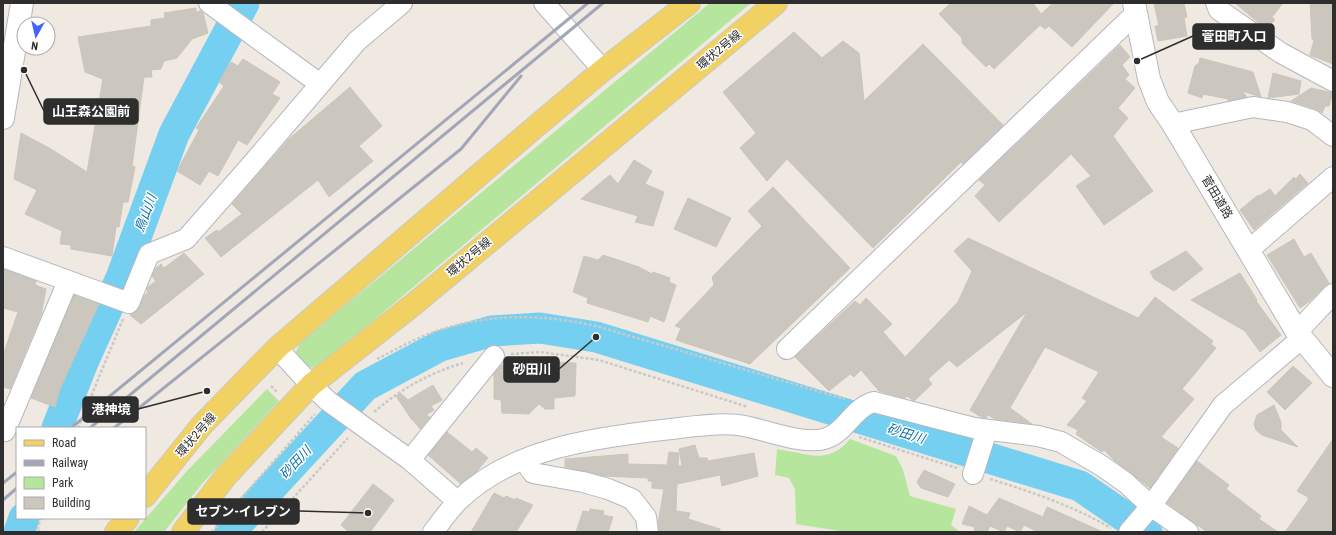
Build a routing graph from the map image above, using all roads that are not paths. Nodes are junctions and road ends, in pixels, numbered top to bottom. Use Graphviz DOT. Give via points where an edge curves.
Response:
graph roads {
  1 [pos="22,3"];
  2 [pos="402,3"];
  3 [pos="544,3"];
  4 [pos="689,3"];
  5 [pos="776,3"];
  6 [pos="1216,3"];
  7 [pos="215,7"];
  8 [pos="1135,8"];
  9 [pos="603,70"];
  10 [pos="1333,81"];
  11 [pos="320,84"];
  12 [pos="3,118"];
  13 [pos="1173,124"];
  14 [pos="1329,126"];
  15 [pos="1333,177"];
  16 [pos="1249,250"];
  17 [pos="3,257"];
  18 [pos="68,281"];
  19 [pos="1333,294"];
  20 [pos="1299,335"];
  21 [pos="277,348"];
  22 [pos="787,349"];
  23 [pos="494,356"];
  24 [pos="1333,376"];
  25 [pos="311,385"];
  26 [pos="3,430"];
  27 [pos="985,436"];
  28 [pos="410,460"];
  29 [pos="524,460"];
  30 [pos="973,474"];
  31 [pos="146,495"];
  32 [pos="457,501"];
  33 [pos="1147,511"];
  34 [pos="127,519"];
  35 [pos="116,532"];
  36 [pos="183,532"];
  37 [pos="433,532"];
  38 [pos="648,532"];
  39 [pos="1129,532"];
  40 [pos="1188,532"];
  1 -- 12 [label="street"];
  2 -- 11 [label="street" via="357,41"];
  3 -- 9 [label="street"];
  4 -- 9 [label="main road, 環状2号線"];
  5 -- 25 [label="main road, 環状2号線" via="420,299"];
  6 -- 10 [label="street" via="1219,10 1281,53"];
  7 -- 11 [label="street"];
  8 -- 13 [label="street, 菅田道路" via="1149,79 1158,102"];
  8 -- 22 [label="street"];
  9 -- 21 [label="main road, 環状2号線"];
  11 -- 18 [label="street" via="186,239 149,254 120,300"];
  13 -- 14 [label="street" via="1253,108 1287,112"];
  13 -- 16 [label="street, 菅田道路"];
  15 -- 16 [label="street"];
  16 -- 20 [label="street, 菅田道路"];
  17 -- 18 [label="street"];
  18 -- 26 [label="street"];
  19 -- 20 [label="street"];
  20 -- 24 [label="street, 菅田道路"];
  20 -- 33 [label="street" via="1223,405"];
  21 -- 25 [label="street"];
  21 -- 31 [label="main road, 環状2号線" via="202,426"];
  23 -- 28 [label="street"];
  25 -- 28 [label="street" via="324,408 360,424"];
  25 -- 36 [label="main road, 環状2号線" via="226,476"];
  27 -- 29 [label="street" via="874,402 864,405 839,431 824,439 803,439 736,424 597,439 542,452"];
  27 -- 30 [label="street"];
  27 -- 33 [label="street" via="1038,436 1061,442 1126,483"];
  28 -- 32 [label="street"];
  29 -- 32 [label="street" via="484,480"];
  29 -- 38 [label="street" via="533,473 583,482 632,499 646,517"];
  32 -- 37 [label="street"];
  33 -- 39 [label="street"];
  33 -- 40 [label="street"];
  34 -- 35 [label="main road"];
}
